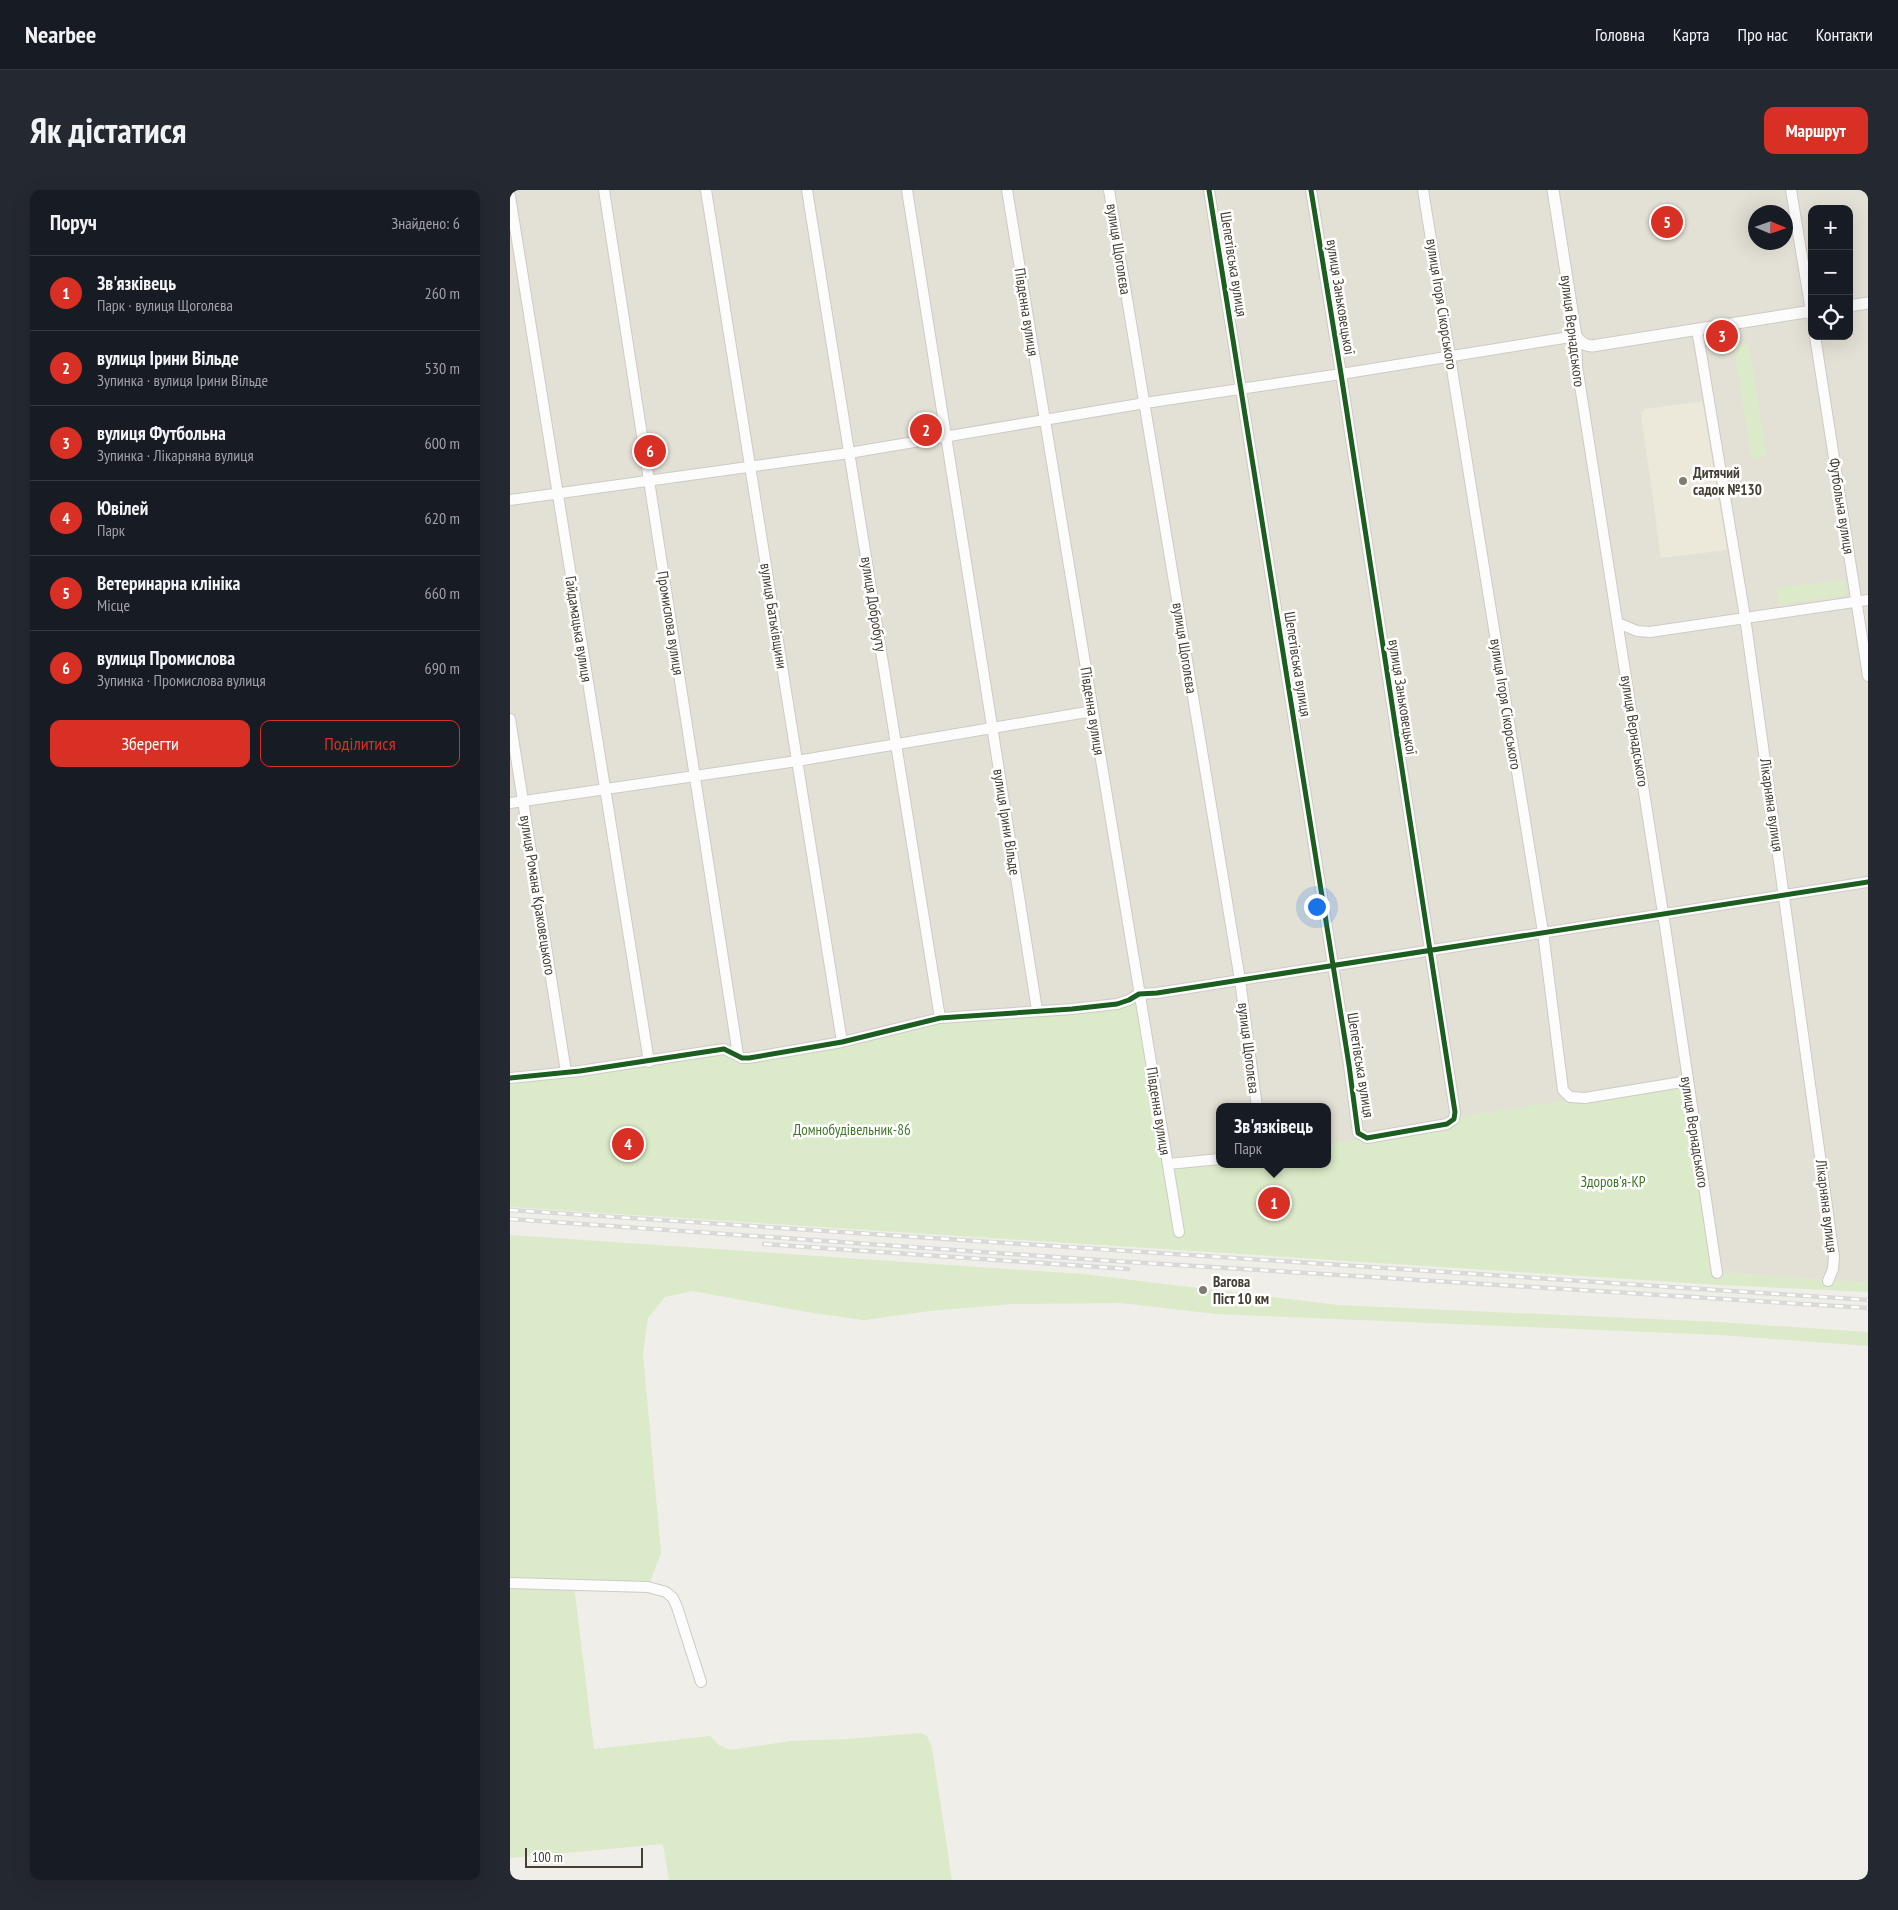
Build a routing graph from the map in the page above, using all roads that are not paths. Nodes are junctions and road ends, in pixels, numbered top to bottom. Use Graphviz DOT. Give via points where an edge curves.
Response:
graph roads {
  1 [pos="604,190"];
  2 [pos="706,190"];
  3 [pos="807,190"];
  4 [pos="907,190"];
  5 [pos="1007,190"];
  6 [pos="1109,190"];
  7 [pos="1209,190"];
  8 [pos="1311,190"];
  9 [pos="1423,190"];
  10 [pos="1552,190"];
  11 [pos="1791,190"];
  12 [pos="510,196"];
  13 [pos="1808,295"];
  14 [pos="1868,302"];
  15 [pos="1853,305"];
  16 [pos="1808,313"];
  17 [pos="1697,329"];
  18 [pos="1576,336"];
  19 [pos="1816,340"];
  20 [pos="1451,356"];
  21 [pos="1341,374"];
  22 [pos="1241,389"];
  23 [pos="1145,403"];
  24 [pos="1045,420"];
  25 [pos="946,438"];
  26 [pos="849,453"];
  27 [pos="750,467"];
  28 [pos="648,480"];
  29 [pos="558,492"];
  30 [pos="510,500"];
  31 [pos="1868,600"];
  32 [pos="1856,601"];
  33 [pos="1745,617"];
  34 [pos="1618,623"];
  35 [pos="1868,676"];
  36 [pos="1093,711"];
  37 [pos="510,719"];
  38 [pos="992,729"];
  39 [pos="896,744"];
  40 [pos="797,761"];
  41 [pos="694,776"];
  42 [pos="605,790"];
  43 [pos="523,801"];
  44 [pos="510,803"];
  45 [pos="1868,882"];
  46 [pos="1785,896"];
  47 [pos="1664,913"];
  48 [pos="1543,932"];
  49 [pos="1430,951"];
  50 [pos="1332,965"];
  51 [pos="1240,980"];
  52 [pos="1140,994"];
  53 [pos="1037,1010"];
  54 [pos="940,1018"];
  55 [pos="842,1042"];
  56 [pos="738,1055"];
  57 [pos="649,1062"];
  58 [pos="566,1072"];
  59 [pos="510,1078"];
  60 [pos="1688,1081"];
  61 [pos="1256,1103"];
  62 [pos="1367,1138"];
  63 [pos="1216,1158"];
  64 [pos="1168,1164"];
  65 [pos="1179,1232"];
  66 [pos="1717,1273"];
  67 [pos="1828,1281"];
  68 [pos="510,1583"];
  69 [pos="701,1682"];
  1 -- 28 [label="street, Промислова вулиця"];
  2 -- 27 [label="street, вулиця Батьківщини"];
  3 -- 26 [label="street, вулиця Добробуту"];
  4 -- 25 [label="street, вулиця Ірини Вільде"];
  5 -- 24 [label="street, Південна вулиця"];
  6 -- 23 [label="street, вулиця Щоголєва"];
  7 -- 22 [label="street, Шепетівська вулиця"];
  8 -- 21 [label="street, вулиця Заньковецької"];
  9 -- 20 [label="street, вулиця Ігоря Сікорського"];
  10 -- 18 [label="street, вулиця Вернадського"];
  11 -- 13 [label="street"];
  12 -- 29 [label="street, Гайдамацька вулиця"];
  14 -- 15 [label="street"];
  16 -- 17 [label="street"];
  17 -- 18 [label="street" via="1592,346 1580,342"];
  17 -- 33 [label="street, Лікарняна вулиця"];
  18 -- 20 [label="street"];
  18 -- 34 [label="street, вулиця Вернадського" via="1577,366"];
  19 -- 32 [label="street, Футбольна вулиця"];
  20 -- 21 [label="street"];
  20 -- 48 [label="street, вулиця Ігоря Сікорського"];
  21 -- 22 [label="street"];
  21 -- 49 [label="street, вулиця Заньковецької"];
  22 -- 23 [label="street"];
  22 -- 50 [label="street, Шепетівська вулиця"];
  23 -- 24 [label="street"];
  23 -- 51 [label="street, вулиця Щоголєва"];
  24 -- 25 [label="street"];
  24 -- 36 [label="street, Південна вулиця"];
  25 -- 26 [label="street"];
  25 -- 38 [label="street, вулиця Ірини Вільде"];
  26 -- 27 [label="street"];
  26 -- 39 [label="street, вулиця Добробуту"];
  27 -- 28 [label="street"];
  27 -- 40 [label="street, вулиця Батьківщини"];
  28 -- 29 [label="street"];
  28 -- 41 [label="street, Промислова вулиця"];
  29 -- 30 [label="street"];
  29 -- 42 [label="street, Гайдамацька вулиця"];
  31 -- 32 [label="street"];
  32 -- 33 [label="street"];
  32 -- 35 [label="street, Футбольна вулиця"];
  33 -- 34 [label="street" via="1650,632 1637,631"];
  33 -- 46 [label="street, Лікарняна вулиця"];
  34 -- 47 [label="street, вулиця Вернадського"];
  36 -- 38 [label="street"];
  36 -- 52 [label="street, Південна вулиця"];
  37 -- 43 [label="street, вулиця Романа Краковецького"];
  38 -- 39 [label="street"];
  38 -- 53 [label="street, вулиця Ірини Вільде"];
  39 -- 40 [label="street"];
  39 -- 54 [label="street, вулиця Добробуту"];
  40 -- 41 [label="street"];
  40 -- 55 [label="street, вулиця Батьківщини"];
  41 -- 42 [label="street"];
  41 -- 56 [label="street, Промислова вулиця"];
  42 -- 43 [label="street"];
  42 -- 57 [label="street, Гайдамацька вулиця"];
  43 -- 44 [label="street"];
  43 -- 58 [label="street, вулиця Романа Краковецького"];
  45 -- 46 [label="street"];
  46 -- 47 [label="street"];
  46 -- 67 [label="street, Лікарняна вулиця" via="1834,1256"];
  47 -- 48 [label="street"];
  47 -- 60 [label="street, вулиця Вернадського"];
  48 -- 49 [label="street"];
  48 -- 60 [label="street, вулиця Ігоря Сікорського" via="1563,1090 1567,1096 1585,1098"];
  49 -- 50 [label="street"];
  49 -- 62 [label="street, вулиця Заньковецької" via="1454,1119 1447,1124"];
  50 -- 51 [label="street"];
  50 -- 62 [label="street, Шепетівська вулиця" via="1358,1133"];
  51 -- 52 [label="street"];
  51 -- 61 [label="street, вулиця Щоголєва"];
  52 -- 53 [label="street" via="1117,1004"];
  52 -- 64 [label="street, Південна вулиця"];
  53 -- 54 [label="street"];
  54 -- 55 [label="street"];
  55 -- 56 [label="street" via="749,1058"];
  56 -- 57 [label="street" via="724,1049"];
  57 -- 58 [label="street"];
  58 -- 59 [label="street"];
  60 -- 66 [label="street, вулиця Вернадського"];
  63 -- 64 [label="street"];
  64 -- 65 [label="street, Південна вулиця"];
  68 -- 69 [label="street" via="648,1587 666,1592 677,1607"];
}
